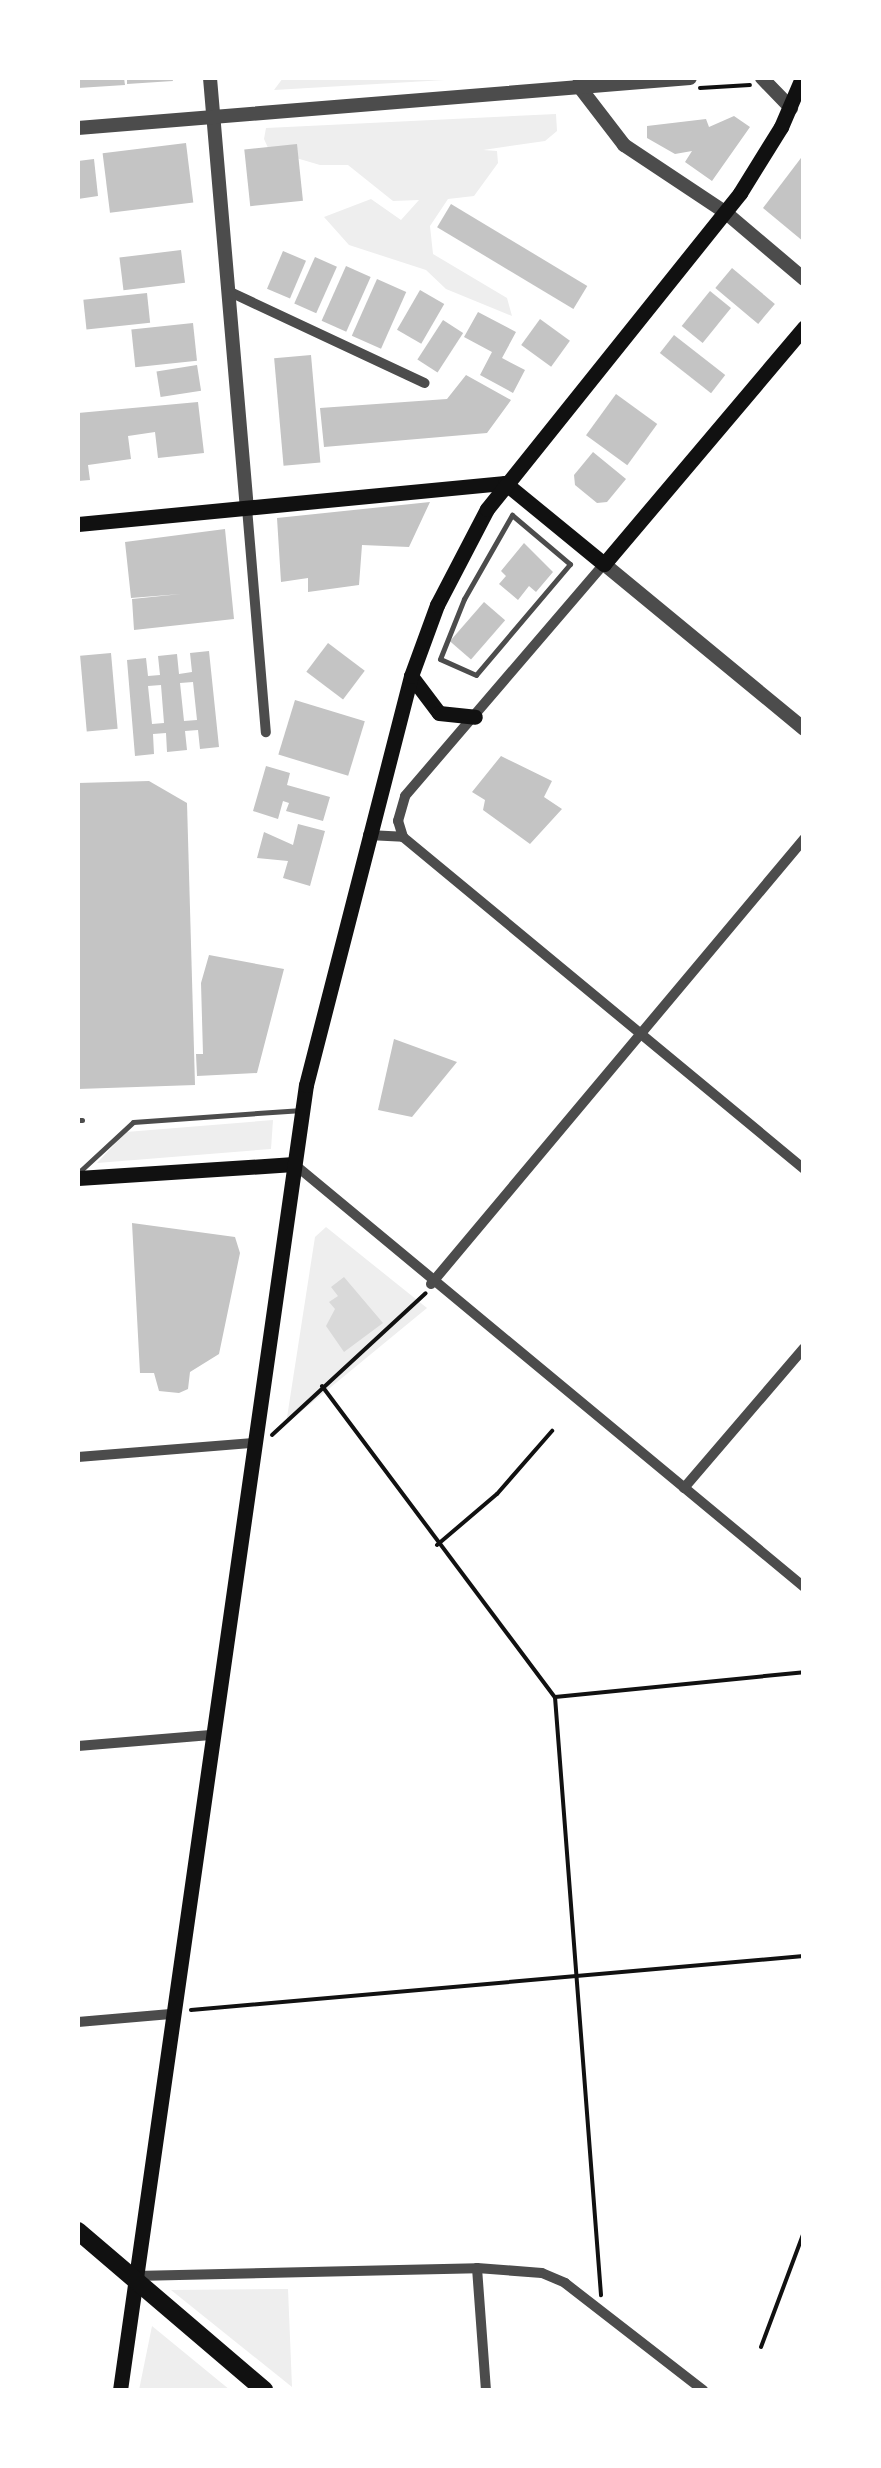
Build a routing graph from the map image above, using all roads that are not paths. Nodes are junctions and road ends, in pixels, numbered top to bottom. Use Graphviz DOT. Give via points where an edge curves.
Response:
graph roads {
  1 [pos="210,78"];
  2 [pos="802,78"];
  3 [pos="578,81"];
  4 [pos="690,83"];
  5 [pos="762,84"];
  6 [pos="791,108"];
  7 [pos="213,116"];
  8 [pos="78,128"];
  9 [pos="725,212"];
  10 [pos="804,279"];
  11 [pos="228,292"];
  12 [pos="804,327"];
  13 [pos="424,383"];
  14 [pos="505,483"];
  15 [pos="247,508"];
  16 [pos="78,524"];
  17 [pos="604,564"];
  18 [pos="440,659"];
  19 [pos="411,676"];
  20 [pos="475,718"];
  21 [pos="804,729"];
  22 [pos="266,732"];
  23 [pos="368,835"];
  24 [pos="403,837"];
  25 [pos="804,838"];
  26 [pos="639,1032"];
  27 [pos="302,1110"];
  28 [pos="294,1164"];
  29 [pos="804,1169"];
  30 [pos="78,1176"];
  31 [pos="431,1284"];
  32 [pos="804,1348"];
  33 [pos="799,1363"];
  34 [pos="253,1443"];
  35 [pos="78,1457"];
  36 [pos="684,1488"];
  37 [pos="804,1587"];
  38 [pos="212,1735"];
  39 [pos="78,1746"];
  40 [pos="171,2014"];
  41 [pos="78,2022"];
  42 [pos="78,2232"];
  43 [pos="476,2268"];
  44 [pos="134,2276"];
  45 [pos="120,2390"];
  46 [pos="264,2390"];
  47 [pos="486,2390"];
  48 [pos="703,2390"];
  1 -- 7 [label="street"];
  2 -- 6 [label="main road"];
  3 -- 4 [label="street"];
  3 -- 7 [label="street"];
  3 -- 9 [label="street" via="624,146"];
  5 -- 6 [label="street"];
  6 -- 9 [label="main road"];
  7 -- 8 [label="street"];
  7 -- 11 [label="street"];
  9 -- 10 [label="street"];
  9 -- 14 [label="main road"];
  11 -- 13 [label="street"];
  11 -- 15 [label="street"];
  12 -- 17 [label="main road"];
  14 -- 15 [label="main road"];
  14 -- 17 [label="main road"];
  14 -- 19 [label="main road" via="452,572"];
  15 -- 16 [label="main road"];
  15 -- 22 [label="street"];
  17 -- 20 [label="street"];
  17 -- 21 [label="street"];
  18 -- 18 [label="lane" via="476,675 570,564 512,515"];
  19 -- 20 [label="main road" via="439,713"];
  19 -- 23 [label="main road"];
  20 -- 24 [label="street" via="405,796 398,821"];
  23 -- 24 [label="street"];
  23 -- 27 [label="main road"];
  24 -- 26 [label="street"];
  25 -- 26 [label="street"];
  26 -- 29 [label="street"];
  26 -- 31 [label="street"];
  27 -- 28 [label="main road"];
  27 -- 30 [label="lane" via="133,1122"];
  28 -- 30 [label="main road"];
  28 -- 31 [label="street"];
  28 -- 34 [label="main road"];
  31 -- 36 [label="street"];
  32 -- 33 [label="street"];
  33 -- 36 [label="street"];
  34 -- 35 [label="street"];
  34 -- 38 [label="main road"];
  36 -- 37 [label="street"];
  38 -- 39 [label="street"];
  38 -- 40 [label="main road"];
  40 -- 41 [label="street"];
  40 -- 44 [label="main road"];
  42 -- 44 [label="main road"];
  43 -- 44 [label="street"];
  43 -- 47 [label="street"];
  43 -- 48 [label="street" via="554,2277"];
  44 -- 45 [label="main road"];
  44 -- 46 [label="main road"];
}
